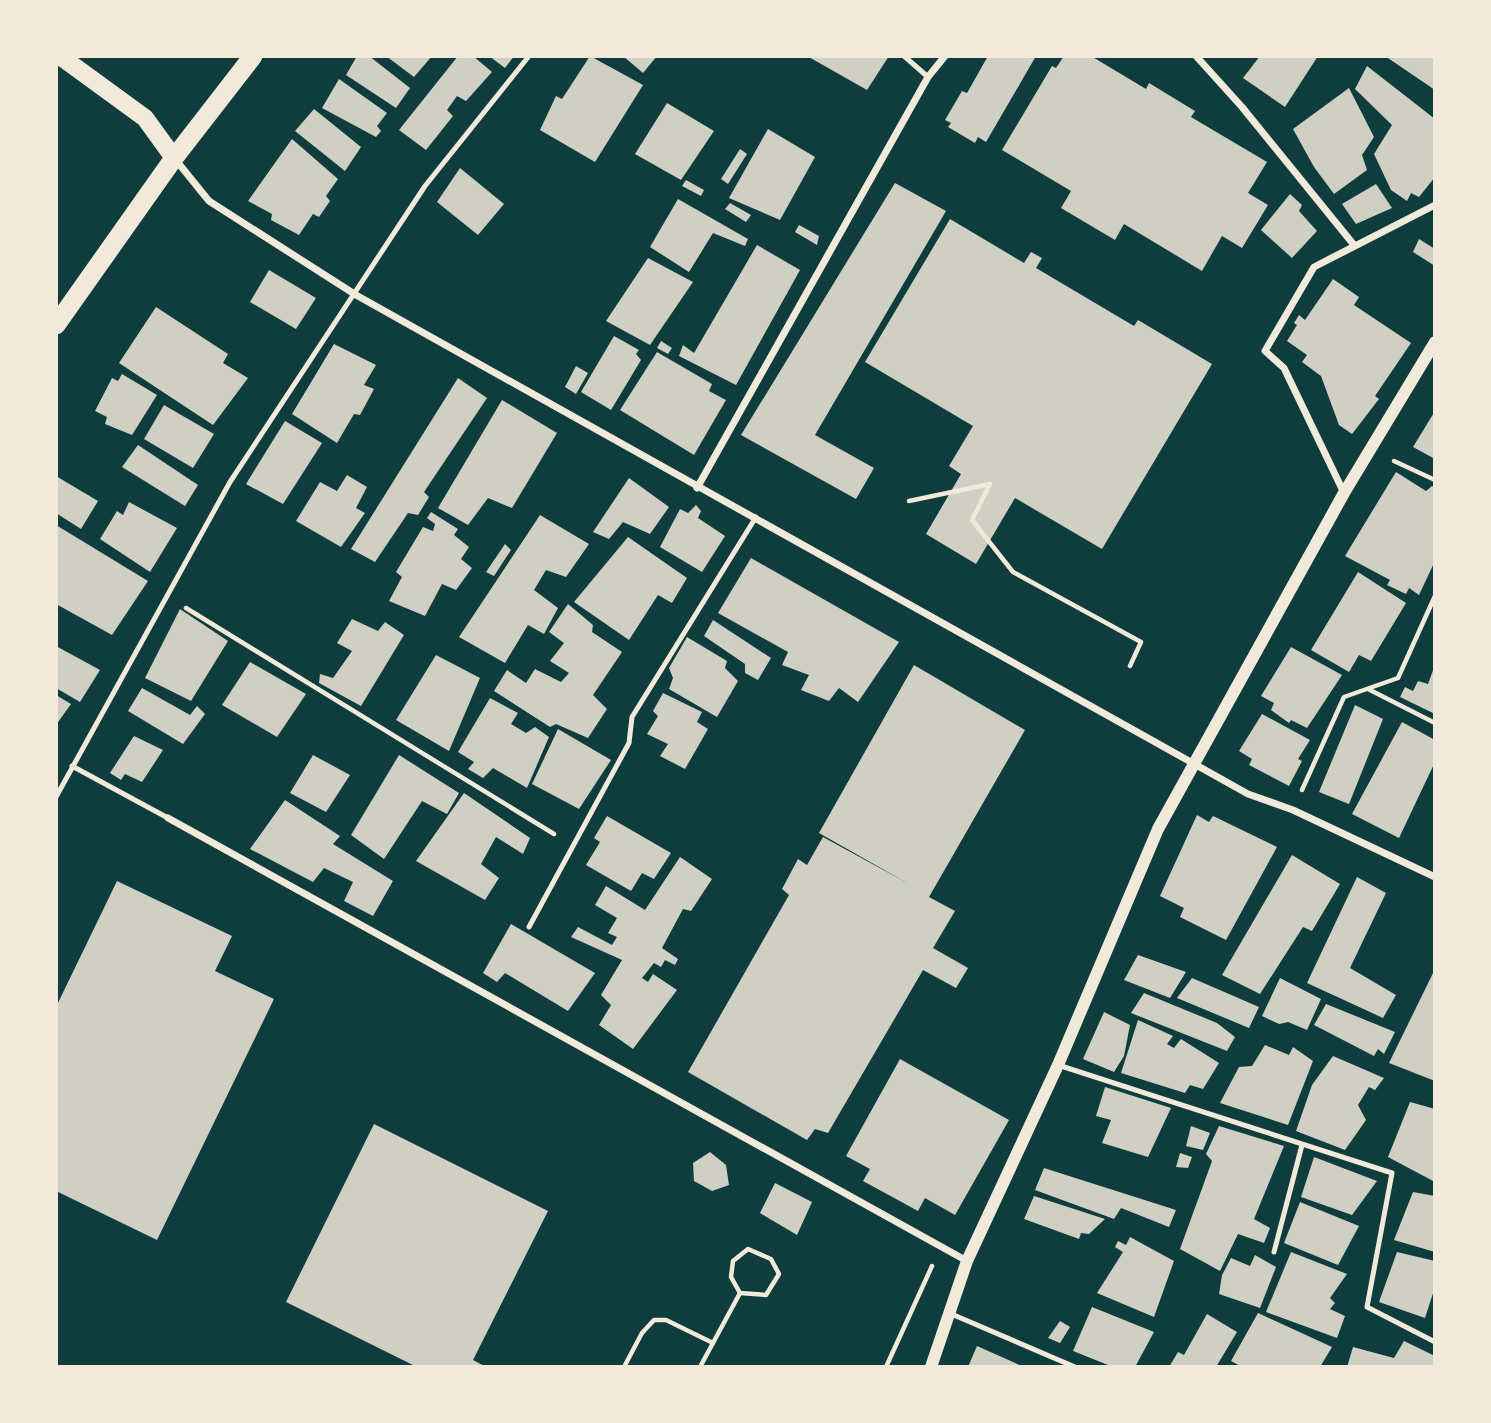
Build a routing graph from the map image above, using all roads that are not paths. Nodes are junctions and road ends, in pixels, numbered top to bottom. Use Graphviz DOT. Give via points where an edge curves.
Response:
graph roads {
  1 [pos="60,56"];
  2 [pos="253,56"];
  3 [pos="529,56"];
  4 [pos="904,56"];
  5 [pos="945,56"];
  6 [pos="1196,56"];
  7 [pos="928,77"];
  8 [pos="174,158"];
  9 [pos="1435,205"];
  10 [pos="1354,245"];
  11 [pos="356,295"];
  12 [pos="56,325"];
  13 [pos="1435,342"];
  14 [pos="697,488"];
  15 [pos="1344,493"];
  16 [pos="756,517"];
  17 [pos="1192,763"];
  18 [pos="72,766"];
  19 [pos="56,797"];
  20 [pos="168,818"];
  21 [pos="1435,877"];
  22 [pos="529,927"];
  23 [pos="1058,1065"];
  24 [pos="1303,1145"];
  25 [pos="1274,1252"];
  26 [pos="967,1261"];
  27 [pos="949,1313"];
  28 [pos="1435,1342"];
  29 [pos="931,1367"];
  30 [pos="1075,1367"];
  1 -- 8 [label="main road" via="145,118"];
  2 -- 8 [label="highway"];
  3 -- 11 [label="lane" via="425,186"];
  4 -- 7 [label="lane"];
  5 -- 7 [label="street"];
  6 -- 10 [label="street"];
  7 -- 14 [label="street"];
  8 -- 11 [label="street" via="209,201"];
  8 -- 12 [label="highway"];
  9 -- 10 [label="street"];
  10 -- 15 [label="street" via="1314,267 1265,351 1284,368"];
  11 -- 14 [label="street"];
  11 -- 18 [label="lane" via="230,482"];
  13 -- 15 [label="street"];
  14 -- 16 [label="street"];
  15 -- 17 [label="street"];
  16 -- 17 [label="street"];
  16 -- 22 [label="lane" via="632,717 629,743"];
  17 -- 21 [label="street" via="1248,794 1293,810"];
  17 -- 23 [label="street" via="1158,828"];
  18 -- 19 [label="lane"];
  18 -- 20 [label="lane"];
  20 -- 26 [label="street"];
  23 -- 24 [label="lane"];
  23 -- 26 [label="street"];
  24 -- 25 [label="lane"];
  24 -- 28 [label="lane" via="1392,1173 1367,1307"];
  26 -- 27 [label="street"];
  27 -- 29 [label="street"];
  27 -- 30 [label="lane"];
}
